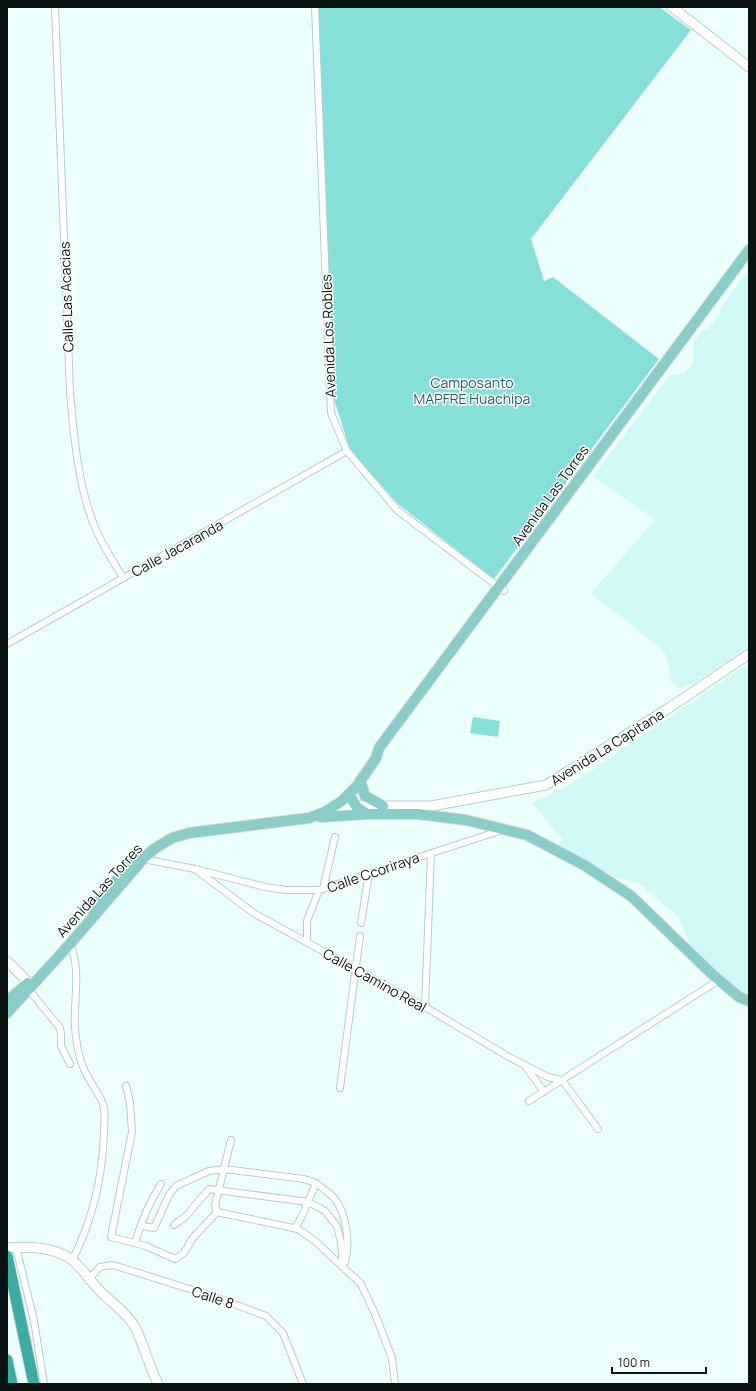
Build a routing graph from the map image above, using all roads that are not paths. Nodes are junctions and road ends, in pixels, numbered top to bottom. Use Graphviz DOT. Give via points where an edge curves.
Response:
graph roads {
  1 [pos="55,7"];
  2 [pos="315,7"];
  3 [pos="672,7"];
  4 [pos="749,67"];
  5 [pos="749,250"];
  6 [pos="749,261"];
  7 [pos="347,452"];
  8 [pos="123,578"];
  9 [pos="501,590"];
  10 [pos="7,644"];
  11 [pos="749,654"];
  12 [pos="360,781"];
  13 [pos="349,795"];
  14 [pos="356,806"];
  15 [pos="383,806"];
  16 [pos="331,809"];
  17 [pos="367,814"];
  18 [pos="309,818"];
  19 [pos="507,829"];
  20 [pos="335,838"];
  21 [pos="431,853"];
  22 [pos="143,859"];
  23 [pos="195,869"];
  24 [pos="369,873"];
  25 [pos="321,890"];
  26 [pos="361,922"];
  27 [pos="360,936"];
  28 [pos="307,942"];
  29 [pos="70,944"];
  30 [pos="7,962"];
  31 [pos="355,969"];
  32 [pos="719,980"];
  33 [pos="30,986"];
  34 [pos="7,1001"];
  35 [pos="749,1001"];
  36 [pos="425,1007"];
  37 [pos="7,1013"];
  38 [pos="70,1064"];
  39 [pos="525,1065"];
  40 [pos="562,1080"];
  41 [pos="126,1086"];
  42 [pos="340,1088"];
  43 [pos="544,1092"];
  44 [pos="529,1101"];
  45 [pos="598,1129"];
  46 [pos="231,1140"];
  47 [pos="224,1169"];
  48 [pos="316,1183"];
  49 [pos="161,1184"];
  50 [pos="219,1189"];
  51 [pos="308,1202"];
  52 [pos="217,1212"];
  53 [pos="174,1225"];
  54 [pos="142,1226"];
  55 [pos="295,1228"];
  56 [pos="135,1243"];
  57 [pos="12,1248"];
  58 [pos="7,1256"];
  59 [pos="72,1260"];
  60 [pos="343,1267"];
  61 [pos="88,1280"];
  62 [pos="7,1360"];
  63 [pos="12,1384"];
  64 [pos="34,1384"];
  65 [pos="44,1384"];
  66 [pos="158,1384"];
  67 [pos="303,1384"];
  68 [pos="395,1384"];
  1 -- 8 [label="street, Calle Las Acacias" via="69,383 74,436 78,467 96,530"];
  2 -- 7 [label="street, Avenida Los Robles" via="331,413"];
  3 -- 4 [label="street"];
  5 -- 9 [label="main road, Avenida Las Torres"];
  6 -- 9 [label="main road, Avenida Las Torres"];
  7 -- 8 [label="street, Calle Jacaranda"];
  7 -- 9 [label="street, Avenida Los Robles" via="397,510"];
  8 -- 10 [label="street, Calle Jacaranda"];
  9 -- 12 [label="main road, Avenida Las Torres" via="385,751 376,758"];
  11 -- 15 [label="street, Avenida La Capitana" via="546,785 431,806"];
  12 -- 13 [label="main road, Avenida Las Torres"];
  12 -- 15 [label="main road" via="365,796"];
  13 -- 14 [label="main road"];
  13 -- 16 [label="main road, Avenida Las Torres"];
  14 -- 15 [label="street, Avenida La Capitana"];
  14 -- 16 [label="street, Avenida La Capitana"];
  14 -- 17 [label="main road"];
  16 -- 18 [label="main road, Avenida Las Torres"];
  16 -- 33 [label="main road, Avenida Las Torres" via="194,826 161,838 126,868"];
  17 -- 18 [label="main road"];
  17 -- 19 [label="main road" via="418,814 466,820"];
  18 -- 22 [label="main road, Avenida Las Torres" via="189,832 166,841"];
  19 -- 21 [label="street, Calle Ccoriraya"];
  19 -- 32 [label="main road" via="527,835 584,865 631,896"];
  20 -- 25 [label="street"];
  21 -- 24 [label="street, Calle Ccoriraya"];
  21 -- 36 [label="street"];
  22 -- 23 [label="street, Calle Ccoriraya"];
  22 -- 29 [label="main road, Avenida Las Torres"];
  23 -- 25 [label="street, Calle Ccoriraya" via="286,890"];
  23 -- 28 [label="street, Calle Camino Real" via="255,914"];
  24 -- 25 [label="street, Calle Ccoriraya"];
  24 -- 26 [label="street"];
  25 -- 28 [label="street" via="307,921"];
  27 -- 31 [label="street"];
  28 -- 31 [label="street, Calle Camino Real"];
  29 -- 33 [label="main road, Avenida Las Torres"];
  29 -- 59 [label="street" via="77,970 75,1027 79,1052 82,1066 103,1104 105,1114 104,1148 97,1188 88,1222"];
  30 -- 33 [label="street"];
  31 -- 36 [label="street, Calle Camino Real"];
  31 -- 42 [label="street"];
  32 -- 35 [label="main road"];
  32 -- 40 [label="street"];
  33 -- 34 [label="main road, Avenida Las Torres"];
  33 -- 37 [label="main road, Avenida Las Torres"];
  33 -- 38 [label="street" via="60,1028 61,1046"];
  36 -- 39 [label="street, Calle Camino Real"];
  39 -- 40 [label="street, Calle Camino Real" via="548,1077"];
  39 -- 43 [label="street"];
  40 -- 43 [label="street"];
  40 -- 45 [label="street"];
  41 -- 56 [label="street" via="132,1132 111,1236"];
  43 -- 44 [label="street"];
  46 -- 47 [label="street"];
  47 -- 48 [label="street" via="304,1179"];
  47 -- 50 [label="street"];
  47 -- 54 [label="street" via="209,1170 176,1186 169,1195 154,1228"];
  48 -- 51 [label="street"];
  48 -- 60 [label="street" via="335,1199 343,1218 348,1250"];
  49 -- 54 [label="street" via="144,1216"];
  50 -- 51 [label="street"];
  50 -- 52 [label="street" via="215,1205"];
  50 -- 53 [label="street" via="209,1189 205,1192 186,1216"];
  51 -- 55 [label="street"];
  51 -- 60 [label="street" via="325,1211 337,1226"];
  52 -- 55 [label="street"];
  52 -- 56 [label="street" via="180,1257 174,1259"];
  54 -- 56 [label="street"];
  55 -- 60 [label="street" via="315,1241"];
  57 -- 59 [label="street" via="41,1248"];
  57 -- 65 [label="street" via="34,1321"];
  58 -- 64 [label="highway"];
  59 -- 61 [label="street"];
  60 -- 68 [label="street" via="365,1291 392,1358"];
  61 -- 66 [label="street" via="135,1327"];
  61 -- 67 [label="street, Calle 8" via="100,1267 114,1266 215,1297 266,1316 283,1333"];
  62 -- 63 [label="highway"];
}
